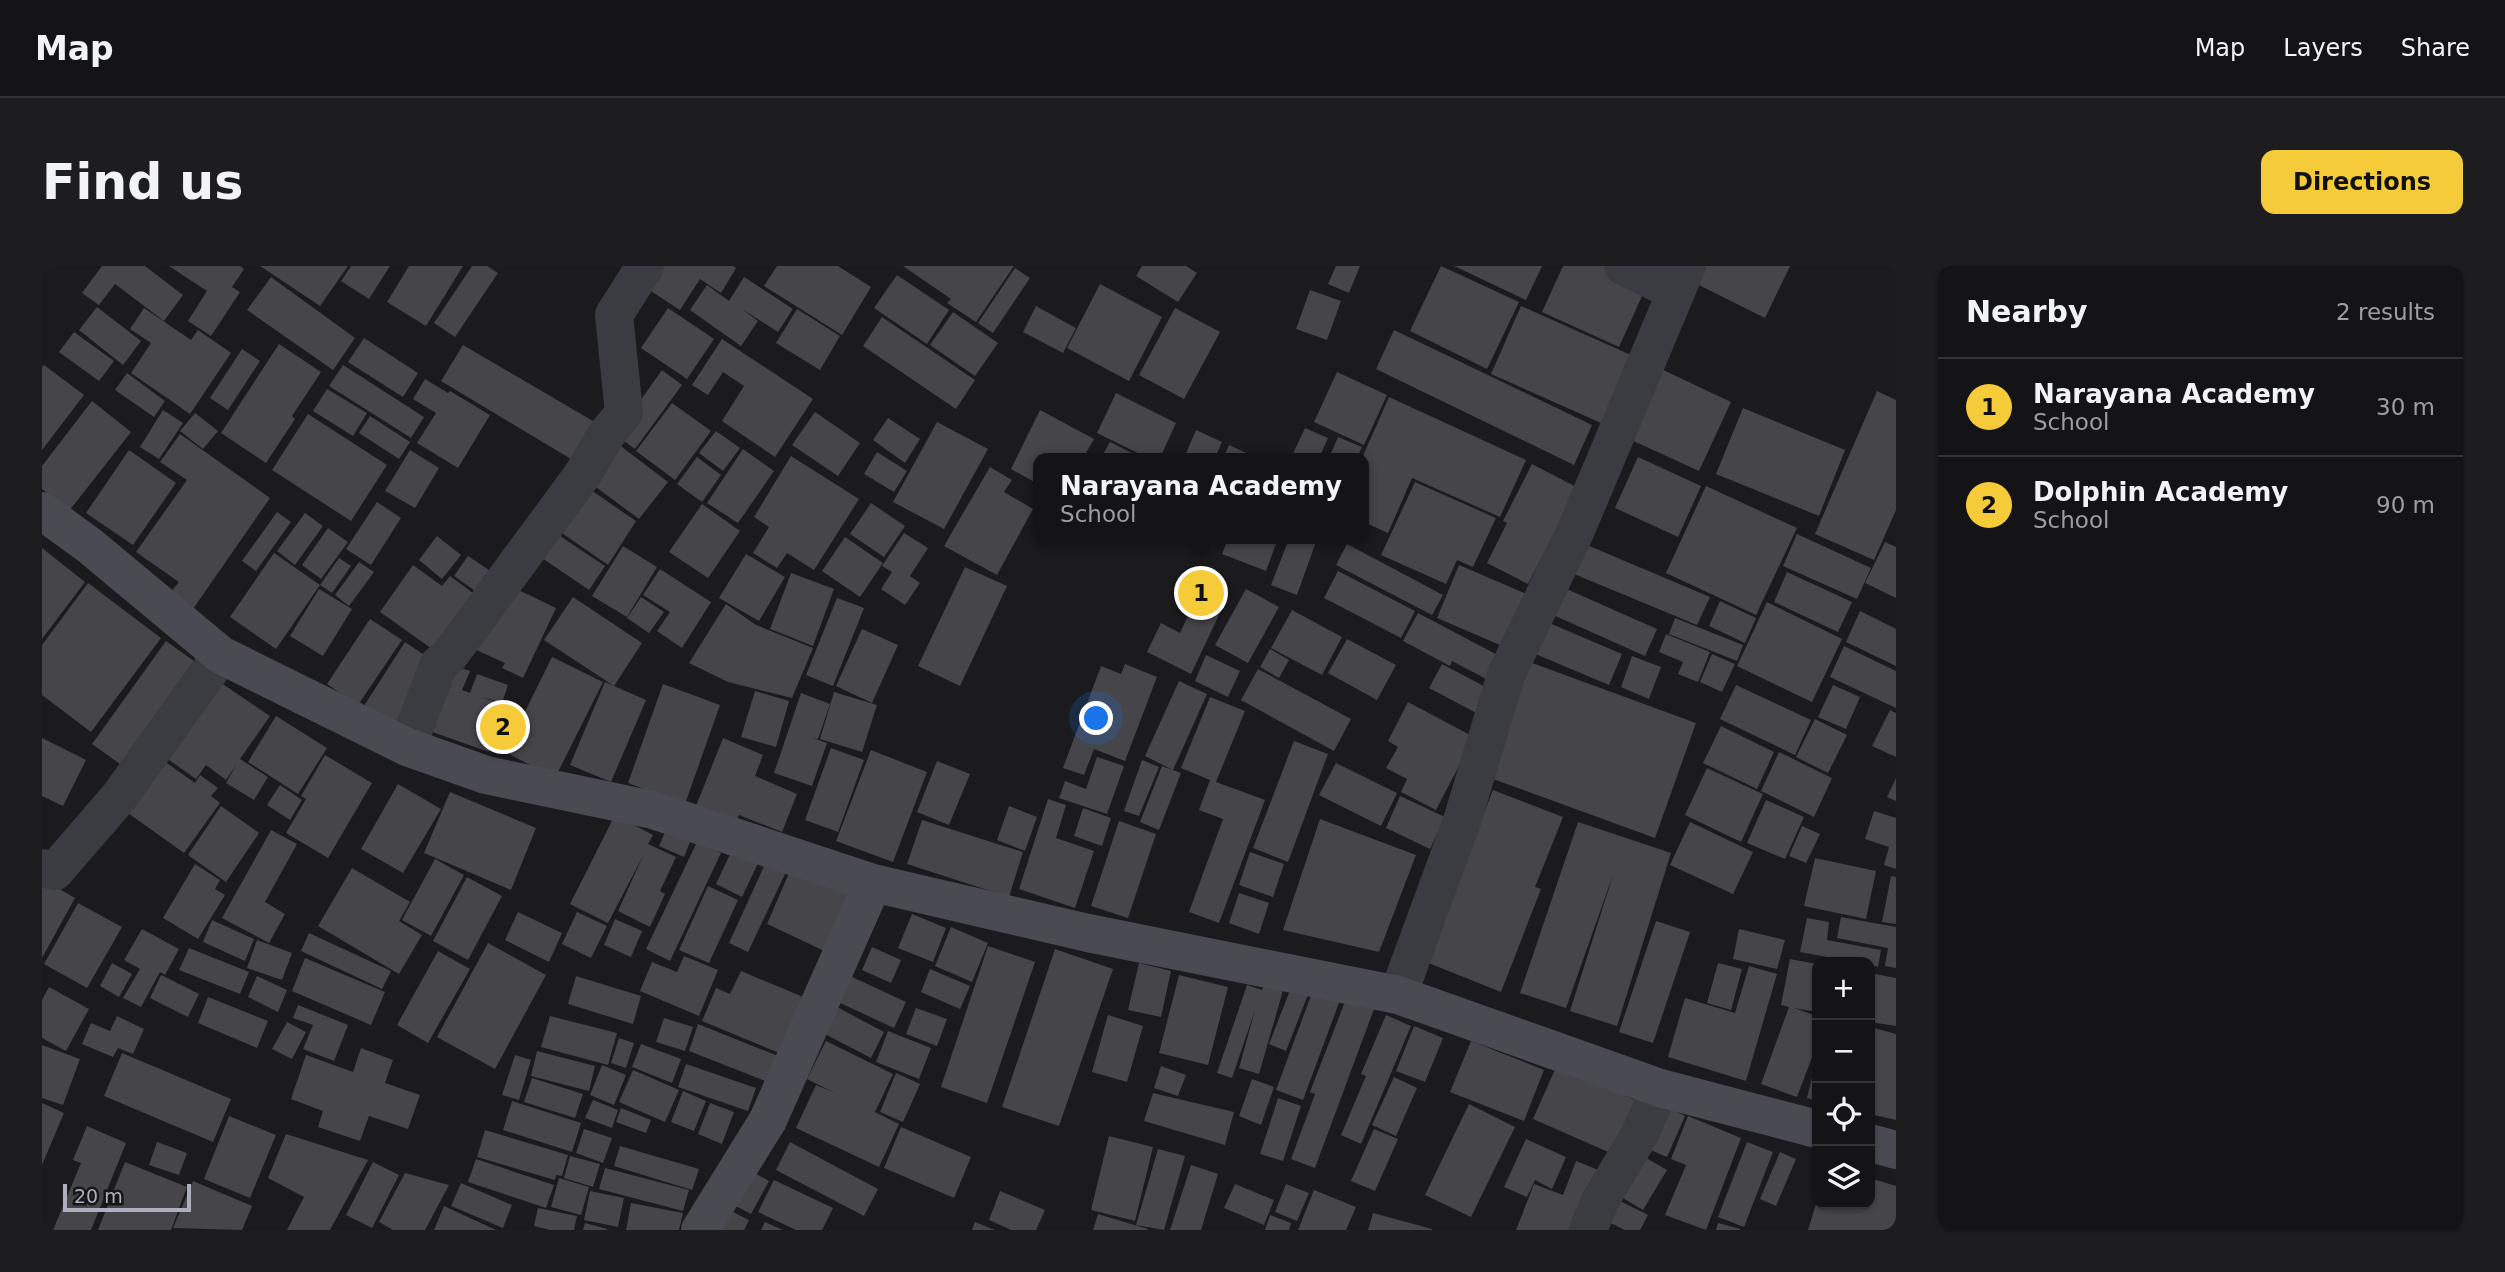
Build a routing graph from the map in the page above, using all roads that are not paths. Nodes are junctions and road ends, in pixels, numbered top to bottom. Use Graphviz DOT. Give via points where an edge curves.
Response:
graph roads {
  1 [pos="645,266"];
  2 [pos="1623,266"];
  3 [pos="1682,279"];
  4 [pos="42,511"];
  5 [pos="222,655"];
  6 [pos="407,747"];
  7 [pos="42,867"];
  8 [pos="873,883"];
  9 [pos="1398,995"];
  10 [pos="1660,1088"];
  11 [pos="1812,1128"];
  12 [pos="1875,1144"];
  13 [pos="1896,1150"];
  14 [pos="699,1230"];
  15 [pos="1588,1230"];
  1 -- 6 [label="street" via="614,315 624,413 439,664"];
  2 -- 3 [label="street"];
  3 -- 9 [label="street" via="1576,530 1506,675 1462,821"];
  4 -- 5 [label="main road"];
  5 -- 6 [label="main road"];
  5 -- 7 [label="street" via="120,797 55,870"];
  6 -- 8 [label="main road" via="486,775 653,810"];
  8 -- 9 [label="main road" via="1088,933"];
  8 -- 14 [label="main road" via="768,1120"];
  9 -- 10 [label="main road"];
  10 -- 11 [label="main road"];
  10 -- 15 [label="street"];
  12 -- 13 [label="main road"];
}
